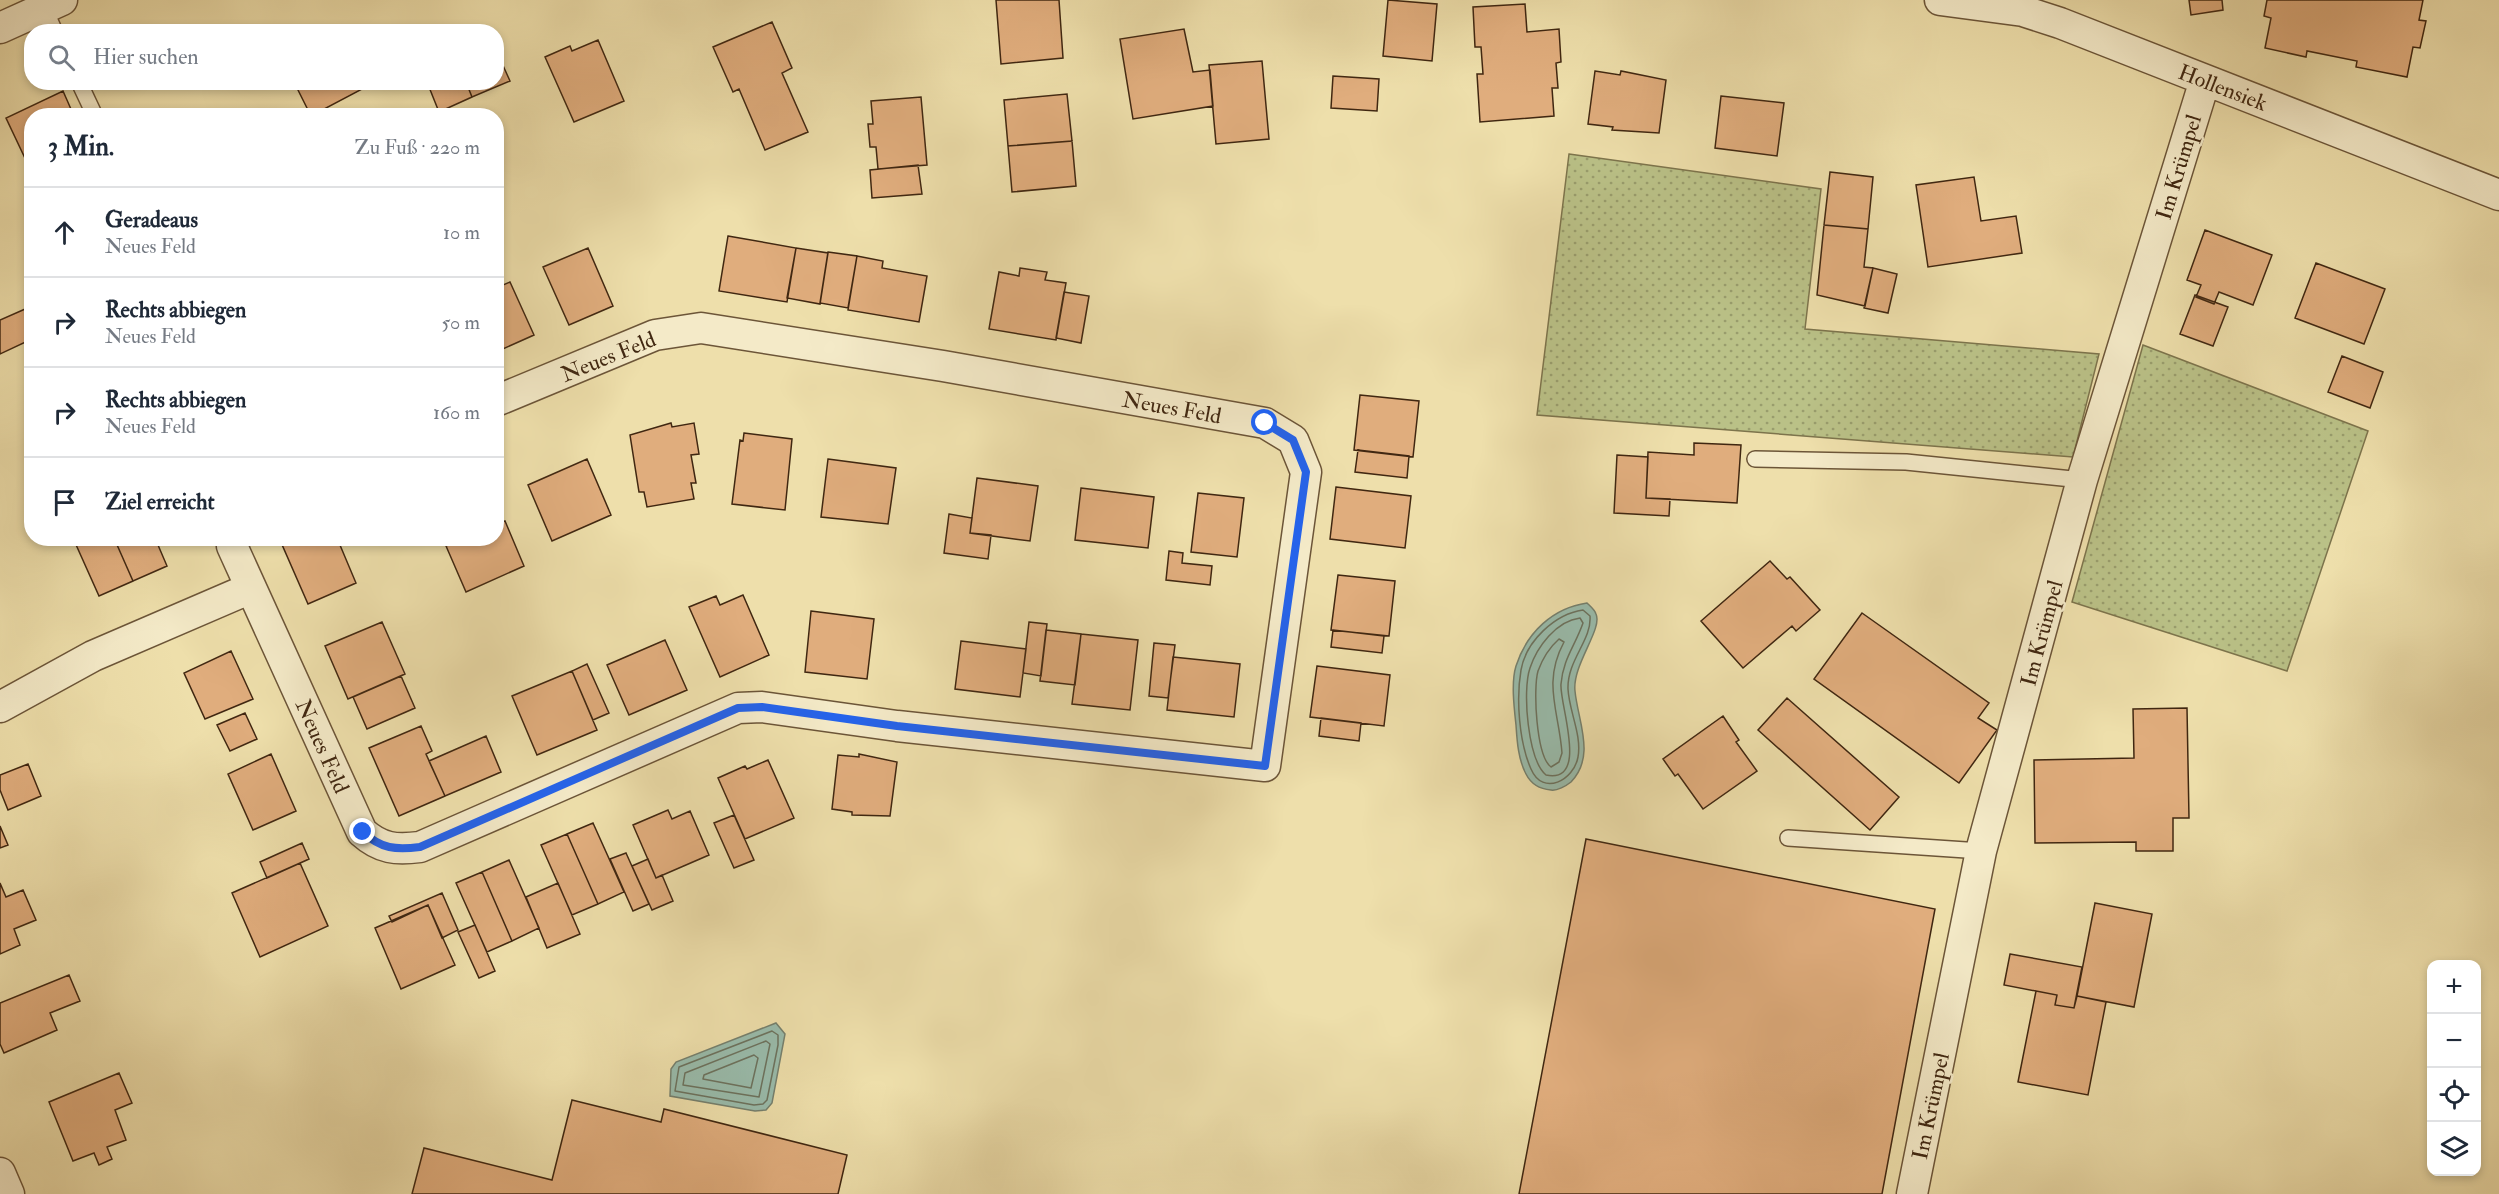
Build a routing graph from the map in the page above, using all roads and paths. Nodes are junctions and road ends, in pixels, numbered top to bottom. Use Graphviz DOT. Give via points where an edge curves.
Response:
graph roads {
  1 [pos="1940,0"];
  2 [pos="54,13"];
  3 [pos="0,28"];
  4 [pos="2205,80"];
  5 [pos="83,90"];
  6 [pos="91,108"];
  7 [pos="2499,195"];
  8 [pos="504,398"];
  9 [pos="1755,459"];
  10 [pos="2082,480"];
  11 [pos="232,546"];
  12 [pos="251,588"];
  13 [pos="0,707"];
  14 [pos="1788,838"];
  15 [pos="1982,851"];
  16 [pos="0,1173"];
  17 [pos="9,1194"];
  18 [pos="1911,1194"];
  1 -- 4 [label="street, Hollensiek" via="2023,11"];
  2 -- 3 [label="street"];
  4 -- 7 [label="street, Hollensiek"];
  4 -- 10 [label="street, Im Krümpel"];
  5 -- 6 [label="lane"];
  8 -- 12 [label="street, Neues Feld" via="655,335 701,328 1265,423 1293,440 1306,472 1265,766 897,726 762,707 738,708 420,847 397,850 376,844 363,832"];
  9 -- 10 [label="lane" via="1906,462"];
  10 -- 15 [label="street, Im Krümpel"];
  11 -- 12 [label="street, Neues Feld"];
  12 -- 13 [label="street" via="93,656"];
  14 -- 15 [label="lane"];
  15 -- 18 [label="street, Im Krümpel"];
  16 -- 17 [label="street"];
}
